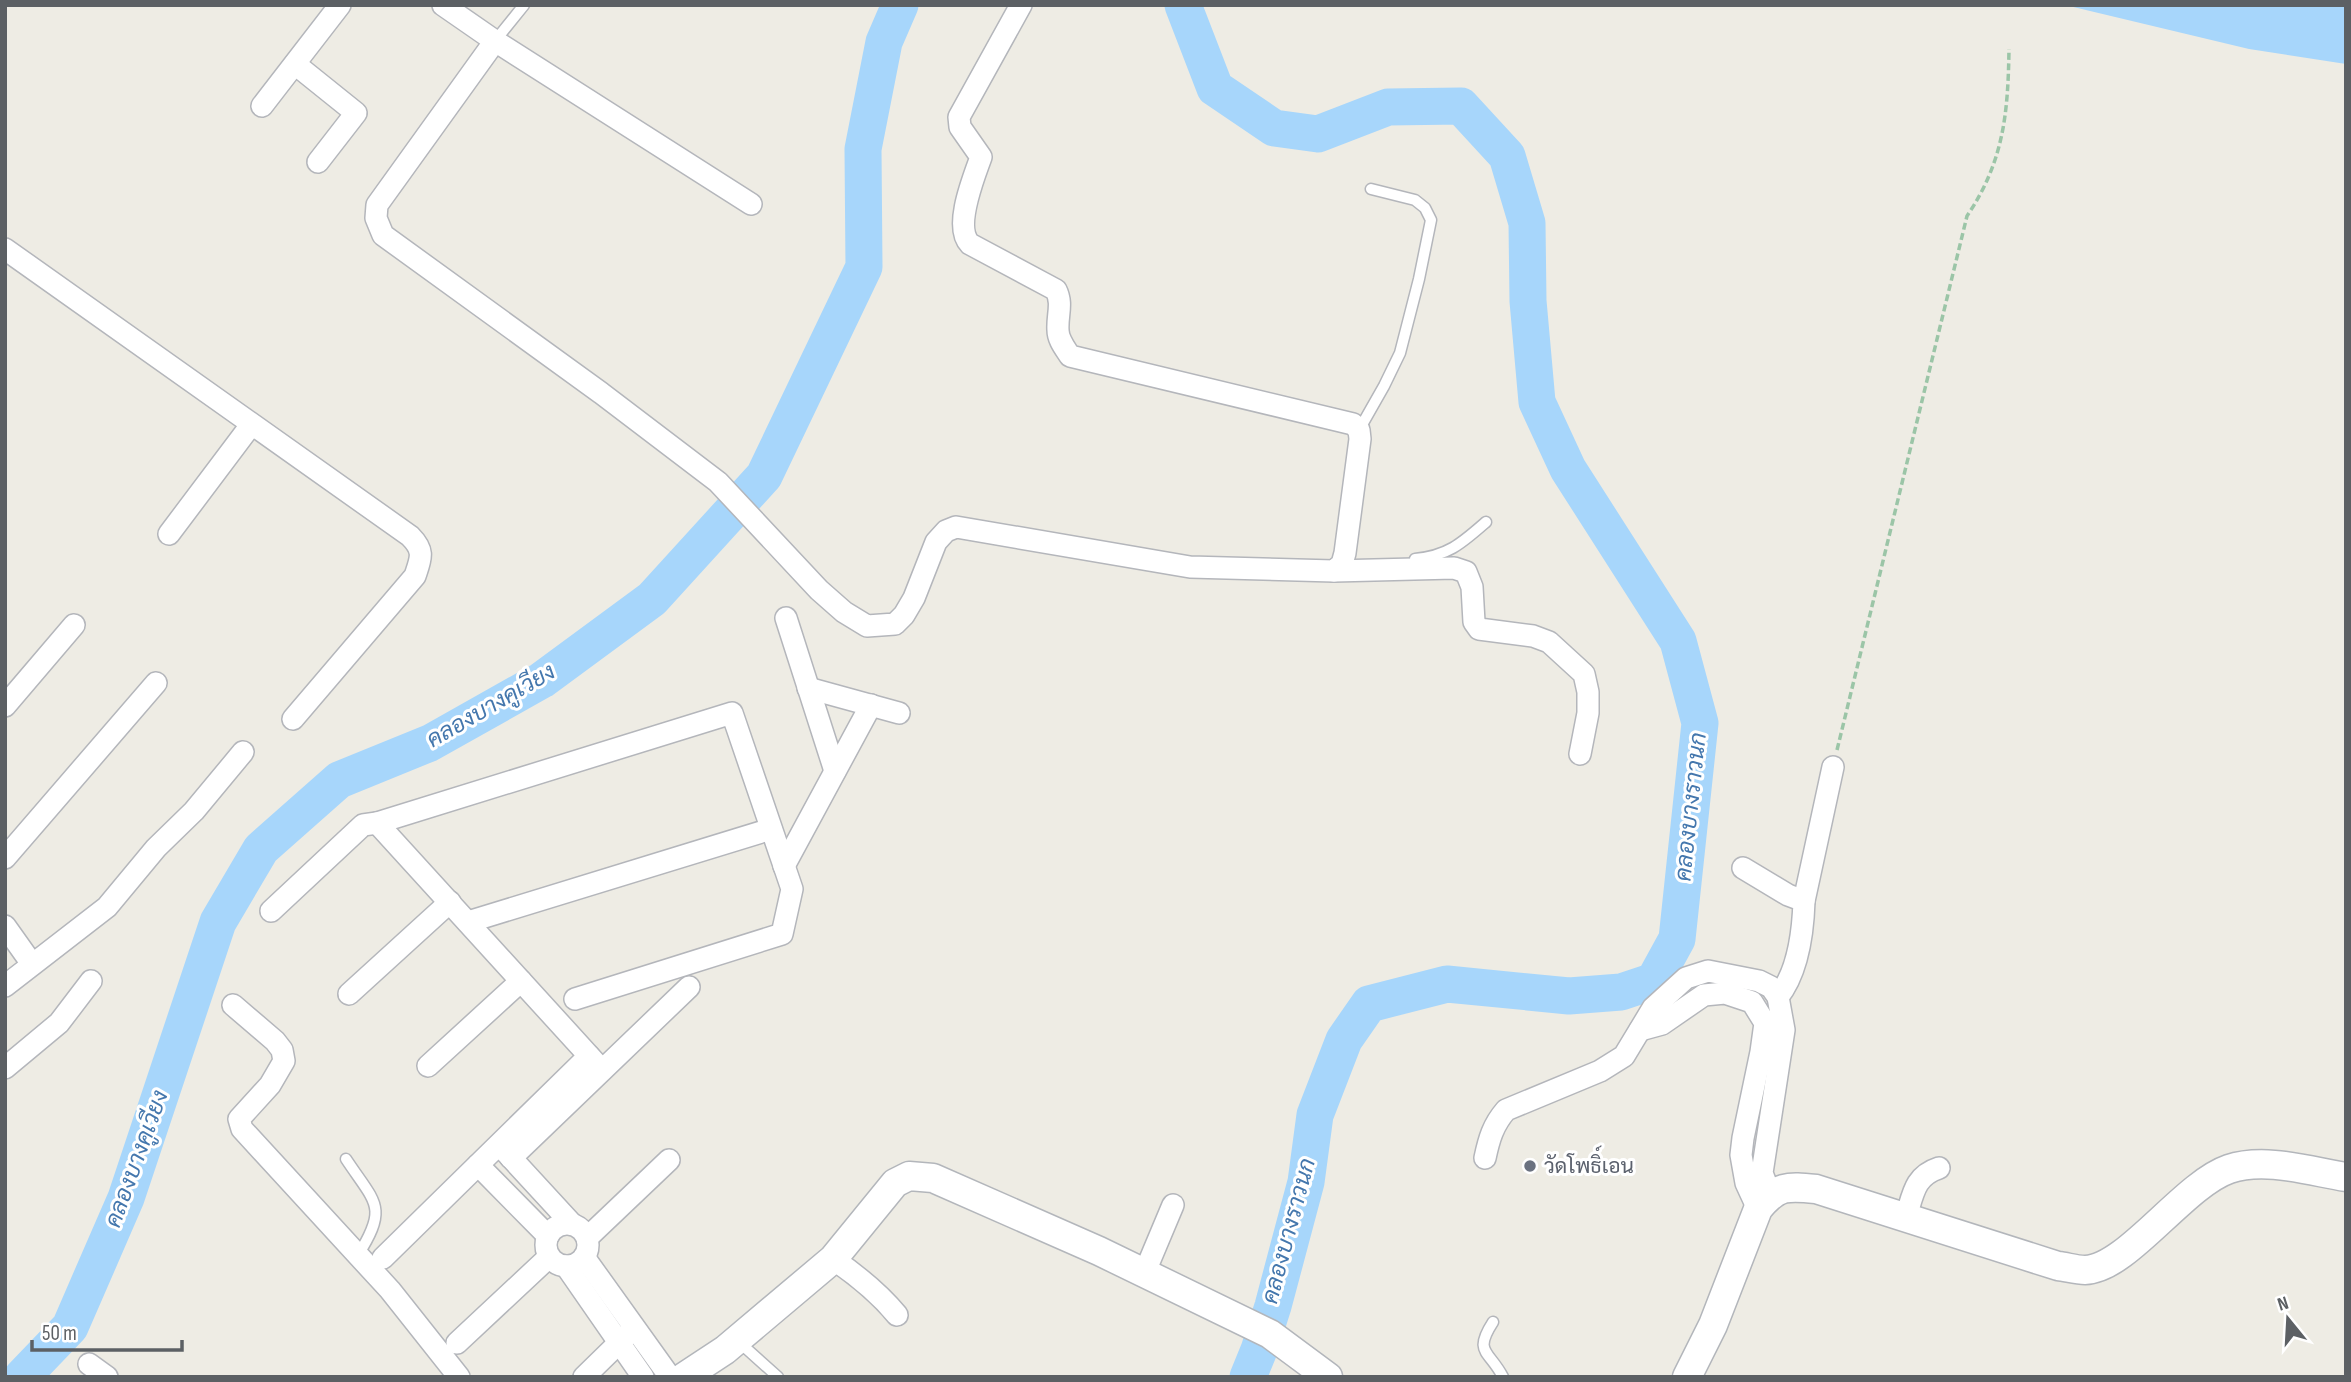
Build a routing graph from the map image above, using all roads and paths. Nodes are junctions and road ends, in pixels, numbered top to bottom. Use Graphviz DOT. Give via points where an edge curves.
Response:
graph roads {
  1 [pos="340,5"];
  2 [pos="443,5"];
  3 [pos="524,5"];
  4 [pos="1021,5"];
  5 [pos="495,41"];
  6 [pos="2009,48"];
  7 [pos="295,64"];
  8 [pos="262,106"];
  9 [pos="318,162"];
  10 [pos="1371,189"];
  11 [pos="751,204"];
  12 [pos="5,249"];
  13 [pos="251,425"];
  14 [pos="1359,430"];
  15 [pos="1486,522"];
  16 [pos="169,534"];
  17 [pos="1383,569"];
  18 [pos="1334,571"];
  19 [pos="786,618"];
  20 [pos="74,625"];
  21 [pos="156,683"];
  22 [pos="808,688"];
  23 [pos="871,705"];
  24 [pos="5,706"];
  25 [pos="899,713"];
  26 [pos="293,719"];
  27 [pos="243,752"];
  28 [pos="1580,754"];
  29 [pos="1833,767"];
  30 [pos="835,771"];
  31 [pos="377,823"];
  32 [pos="771,829"];
  33 [pos="5,858"];
  34 [pos="784,866"];
  35 [pos="1743,868"];
  36 [pos="1804,901"];
  37 [pos="450,902"];
  38 [pos="271,911"];
  39 [pos="468,922"];
  40 [pos="5,926"];
  41 [pos="32,964"];
  42 [pos="91,981"];
  43 [pos="521,981"];
  44 [pos="5,986"];
  45 [pos="689,986"];
  46 [pos="349,994"];
  47 [pos="1778,997"];
  48 [pos="575,999"];
  49 [pos="233,1005"];
  50 [pos="1640,1030"];
  51 [pos="595,1063"];
  52 [pos="428,1066"];
  53 [pos="5,1068"];
  54 [pos="505,1151"];
  55 [pos="1485,1157"];
  56 [pos="346,1159"];
  57 [pos="669,1160"];
  58 [pos="478,1165"];
  59 [pos="1939,1168"];
  60 [pos="2346,1177"];
  61 [pos="1764,1202"];
  62 [pos="1173,1205"];
  63 [pos="1906,1217"];
  64 [pos="568,1246"];
  65 [pos="358,1255"];
  66 [pos="383,1258"];
  67 [pos="833,1259"];
  68 [pos="1144,1273"];
  69 [pos="897,1315"];
  70 [pos="1493,1322"];
  71 [pos="627,1335"];
  72 [pos="737,1340"];
  73 [pos="457,1343"];
  74 [pos="89,1364"];
  75 [pos="107,1377"];
  76 [pos="459,1377"];
  77 [pos="584,1377"];
  78 [pos="643,1377"];
  79 [pos="670,1377"];
  80 [pos="684,1377"];
  81 [pos="778,1377"];
  82 [pos="1328,1377"];
  83 [pos="1503,1377"];
  84 [pos="1687,1377"];
  1 -- 7 [label="street"];
  2 -- 5 [label="street"];
  3 -- 5 [label="lane"];
  4 -- 14 [label="street" via="959,117 960,127 981,157 962,220 965,238 1056,290 1060,299 1058,332 1070,356 1353,424"];
  5 -- 11 [label="street"];
  5 -- 18 [label="street" via="377,205 376,218 383,235 718,482 844,612 867,626 895,624 904,615 936,542 956,527 1190,567"];
  6 -- 29 [label="path" via="2001,144 1984,192 1967,216"];
  7 -- 8 [label="street"];
  7 -- 9 [label="street" via="356,113"];
  10 -- 14 [label="lane" via="1415,200 1431,220 1400,353"];
  12 -- 13 [label="street"];
  13 -- 16 [label="street"];
  13 -- 26 [label="street" via="410,536 419,545 421,556 415,576"];
  14 -- 18 [label="street" via="1345,553"];
  15 -- 17 [label="lane" via="1453,550"];
  17 -- 18 [label="street"];
  17 -- 28 [label="street" via="1454,568 1466,572 1479,629 1549,642 1584,674 1588,713"];
  19 -- 22 [label="street"];
  20 -- 24 [label="street"];
  21 -- 33 [label="street"];
  22 -- 23 [label="street"];
  22 -- 30 [label="street"];
  23 -- 25 [label="street"];
  23 -- 30 [label="street"];
  27 -- 41 [label="street" via="107,907"];
  29 -- 36 [label="street"];
  30 -- 34 [label="street"];
  31 -- 32 [label="street" via="732,713"];
  31 -- 37 [label="street"];
  31 -- 38 [label="street" via="363,825"];
  32 -- 34 [label="street"];
  32 -- 39 [label="street"];
  34 -- 48 [label="street" via="792,890 782,934"];
  35 -- 36 [label="street"];
  36 -- 47 [label="street" via="1793,973"];
  37 -- 39 [label="street"];
  37 -- 46 [label="street"];
  39 -- 43 [label="street"];
  40 -- 41 [label="street"];
  41 -- 44 [label="street"];
  42 -- 53 [label="street" via="59,1023"];
  43 -- 51 [label="street"];
  43 -- 52 [label="street"];
  45 -- 51 [label="street"];
  47 -- 50 [label="street" via="1759,981 1709,971 1686,978 1653,1008"];
  47 -- 61 [label="street" via="1784,1031 1762,1173"];
  49 -- 65 [label="street" via="282,1050 284,1061 270,1085 239,1119 242,1129"];
  50 -- 55 [label="street" via="1624,1056 1600,1071 1506,1110 1491,1132"];
  50 -- 61 [label="street" via="1661,1024 1704,995 1725,993 1752,1002 1765,1023 1741,1156 1746,1183"];
  51 -- 54 [label="street"];
  54 -- 58 [label="street"];
  54 -- 64 [label="street"];
  56 -- 65 [label="lane" via="375,1204 377,1217"];
  57 -- 64 [label="street"];
  58 -- 64 [label="street"];
  58 -- 66 [label="street"];
  59 -- 63 [label="street" via="1923,1175"];
  60 -- 63 [label="street" via="2260,1164 2232,1168 2213,1175 2118,1257 2086,1270 2046,1262"];
  61 -- 63 [label="street" via="1793,1187 1816,1189"];
  61 -- 84 [label="street"];
  62 -- 68 [label="street"];
  64 -- 71 [label="street"];
  64 -- 73 [label="street"];
  65 -- 76 [label="street"];
  67 -- 68 [label="street" via="895,1183 909,1176 933,1178"];
  67 -- 69 [label="street" via="867,1283"];
  67 -- 72 [label="street"];
  68 -- 82 [label="street" via="1270,1334"];
  70 -- 83 [label="lane" via="1482,1338 1483,1346"];
  71 -- 77 [label="street"];
  71 -- 78 [label="street"];
  71 -- 79 [label="street"];
  72 -- 80 [label="street"];
  72 -- 81 [label="lane"];
  74 -- 75 [label="street"];
}
